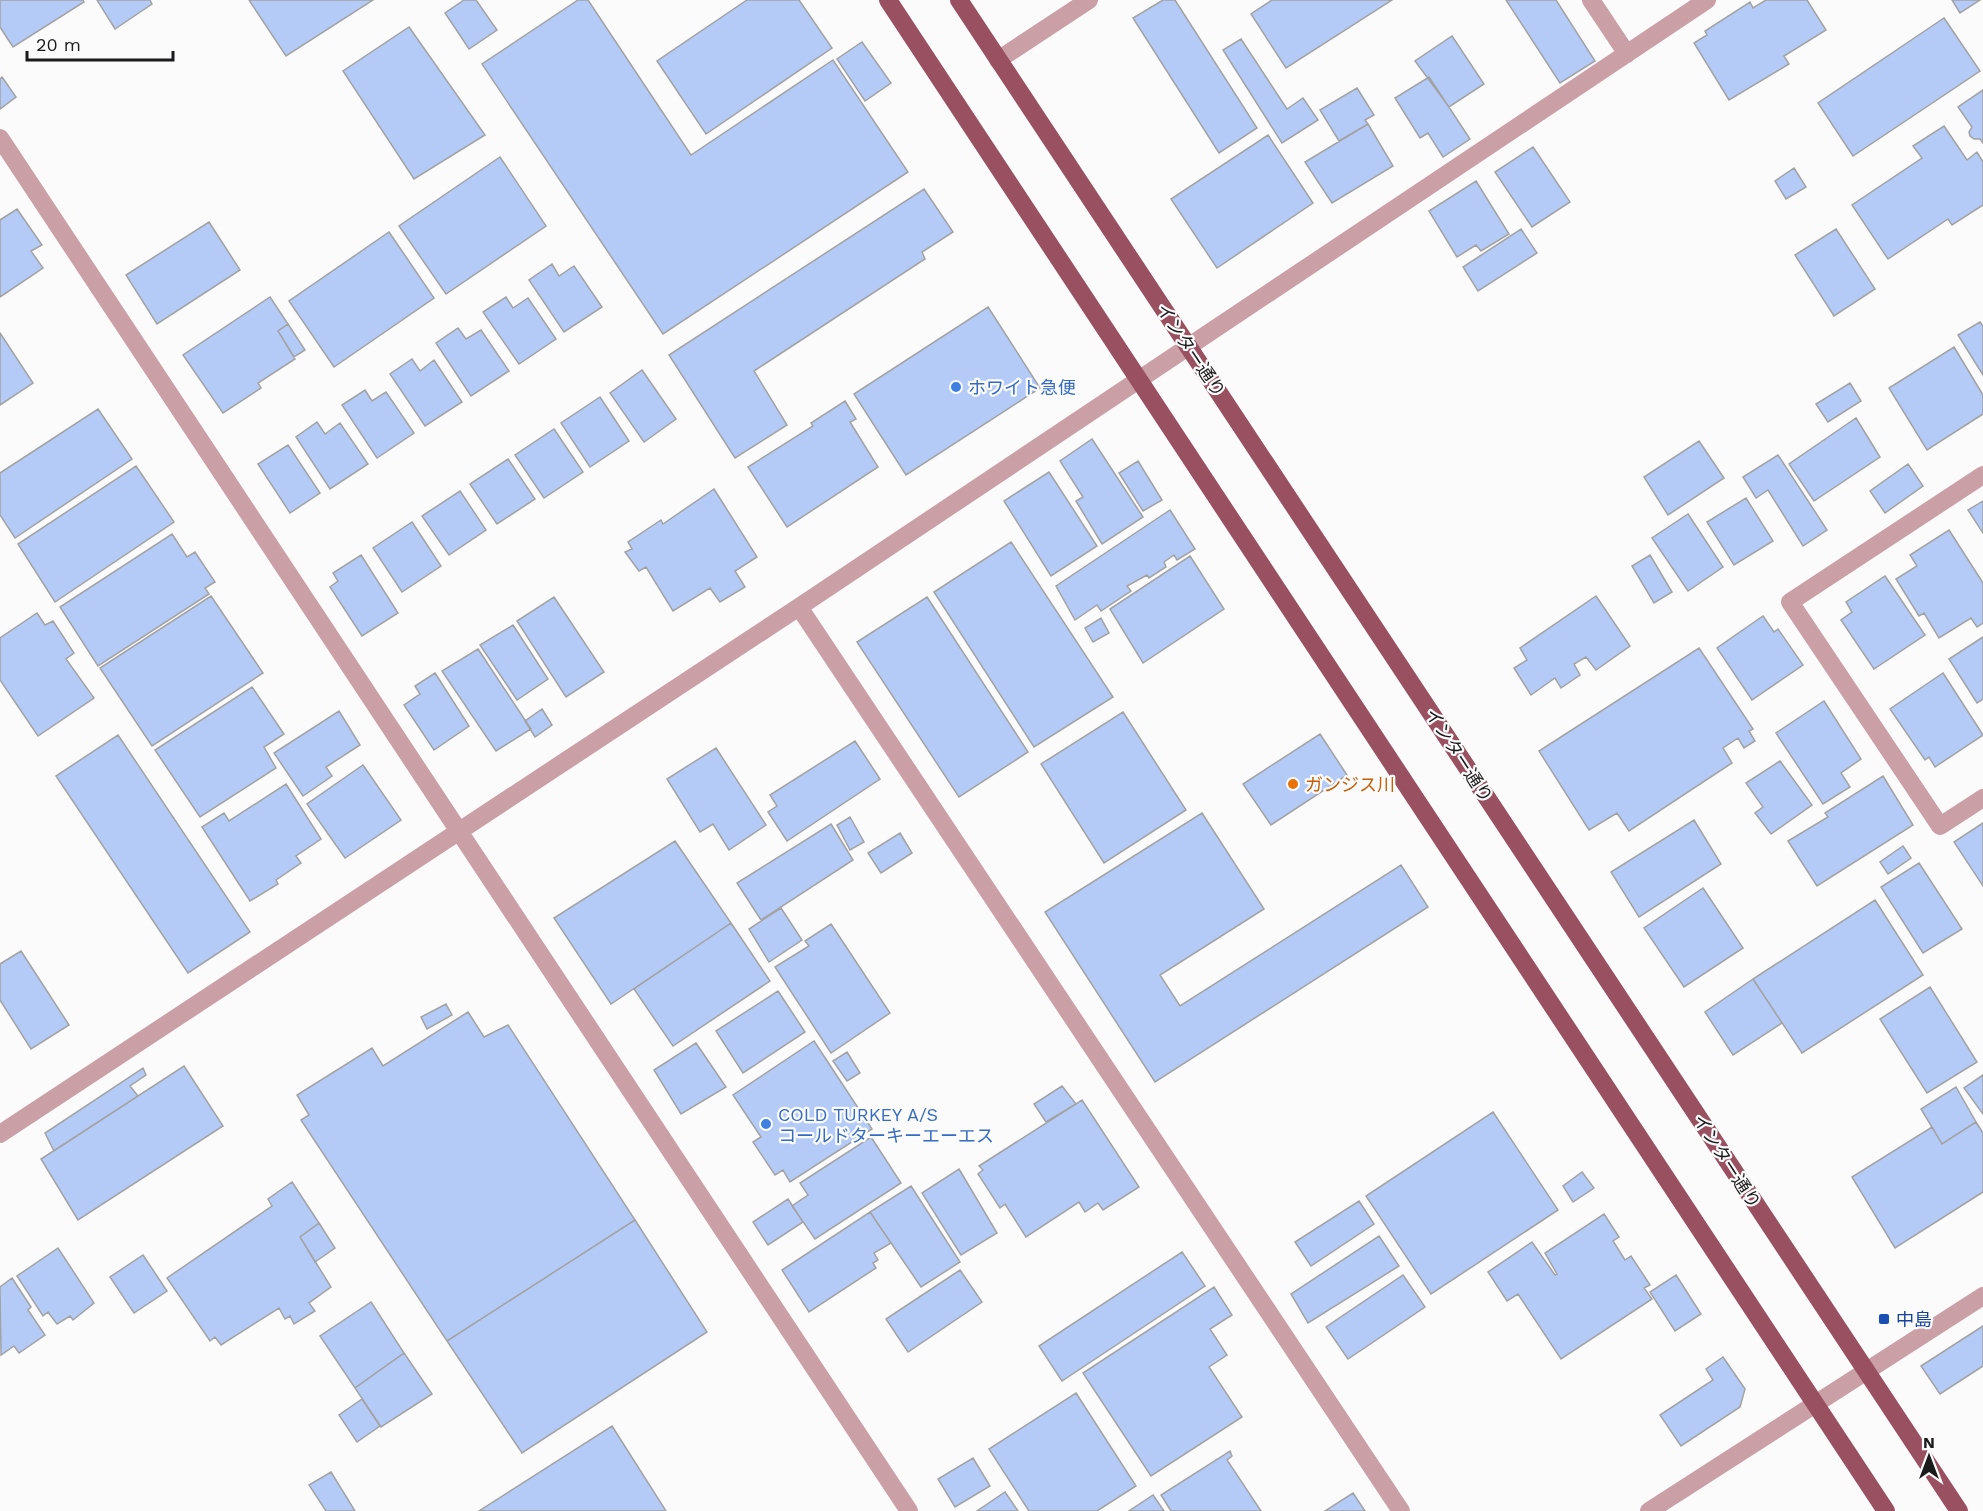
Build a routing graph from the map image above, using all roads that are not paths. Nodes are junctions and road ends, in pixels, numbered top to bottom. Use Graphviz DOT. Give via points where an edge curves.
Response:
graph roads {
  1 [pos="888,0"];
  2 [pos="959,0"];
  3 [pos="1089,0"];
  4 [pos="1591,0"];
  5 [pos="1707,0"];
  6 [pos="1627,54"];
  7 [pos="998,60"];
  8 [pos="0,138"];
  9 [pos="1189,347"];
  10 [pos="1139,380"];
  11 [pos="1983,476"];
  12 [pos="799,607"];
  13 [pos="1983,798"];
  14 [pos="460,831"];
  15 [pos="0,1134"];
  16 [pos="1983,1296"];
  17 [pos="1865,1370"];
  18 [pos="1816,1403"];
  19 [pos="909,1511"];
  20 [pos="1401,1511"];
  21 [pos="1649,1511"];
  22 [pos="1886,1511"];
  23 [pos="1959,1511"];
  1 -- 10 [label="main road"];
  2 -- 7 [label="main road, インター通り"];
  3 -- 7 [label="street"];
  4 -- 6 [label="street"];
  5 -- 6 [label="street"];
  6 -- 9 [label="street"];
  7 -- 9 [label="main road, インター通り"];
  8 -- 14 [label="street"];
  9 -- 10 [label="street"];
  9 -- 17 [label="main road, インター通り"];
  10 -- 12 [label="street"];
  10 -- 18 [label="main road"];
  11 -- 13 [label="street" via="1790,602 1940,826"];
  12 -- 14 [label="street"];
  12 -- 20 [label="street"];
  14 -- 15 [label="street"];
  14 -- 19 [label="street"];
  16 -- 17 [label="street"];
  17 -- 18 [label="street"];
  17 -- 23 [label="main road, インター通り"];
  18 -- 21 [label="street"];
  18 -- 22 [label="main road"];
}
